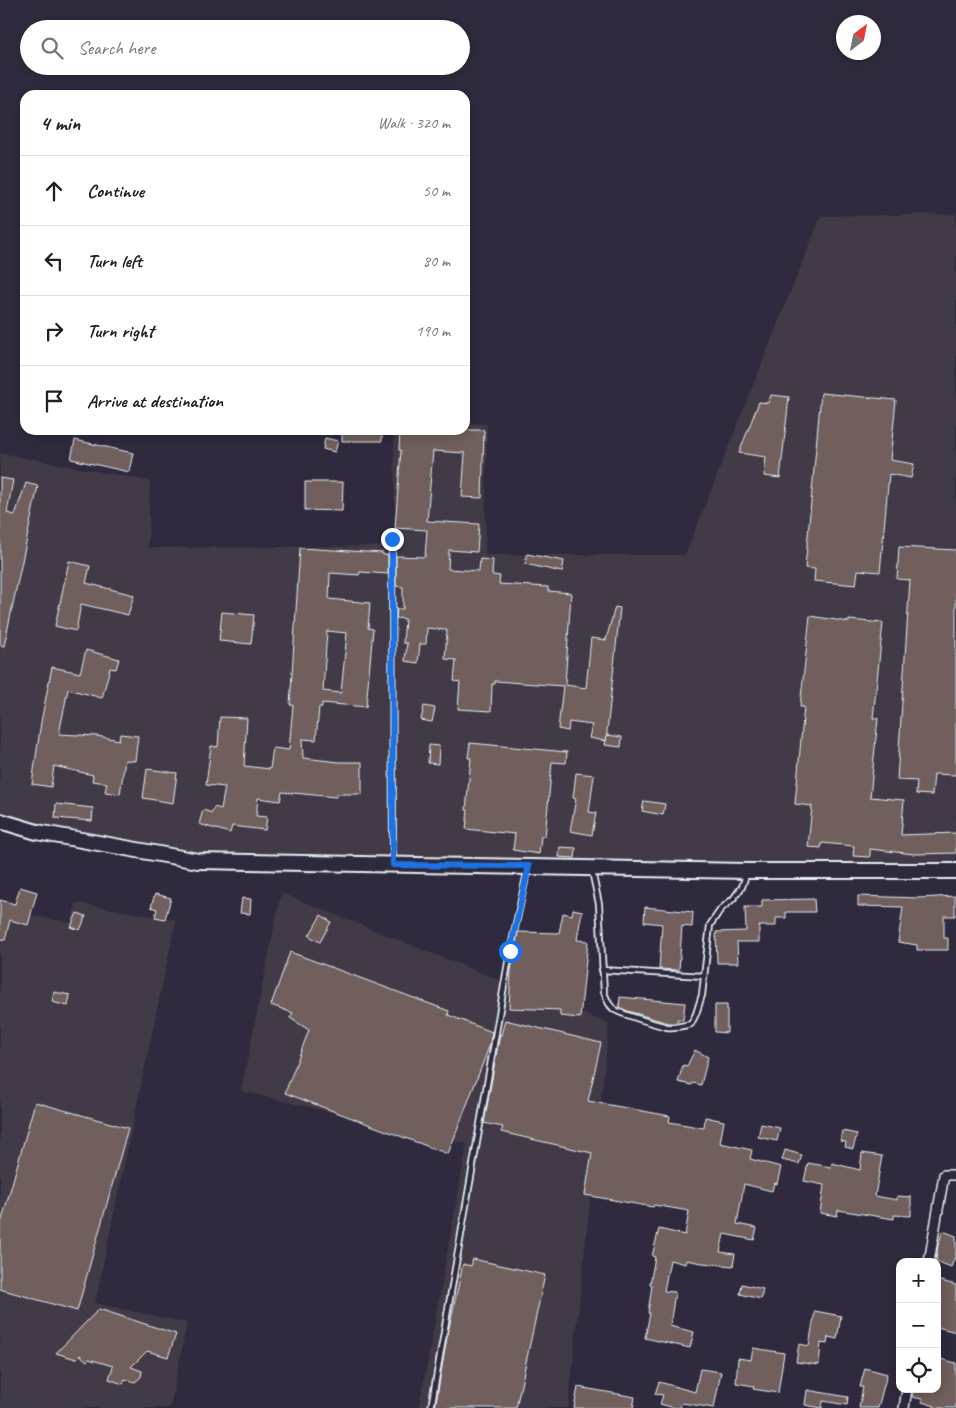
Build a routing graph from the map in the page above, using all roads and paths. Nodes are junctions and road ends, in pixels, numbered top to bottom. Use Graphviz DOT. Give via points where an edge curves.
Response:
graph roads {
  1 [pos="392,539"];
  2 [pos="0,821"];
  3 [pos="393,865"];
  4 [pos="529,866"];
  5 [pos="592,867"];
  6 [pos="747,871"];
  7 [pos="956,871"];
  8 [pos="602,970"];
  9 [pos="704,976"];
  10 [pos="956,1175"];
  11 [pos="930,1258"];
  12 [pos="906,1393"];
  13 [pos="431,1408"];
  14 [pos="904,1408"];
  1 -- 3 [label="lane"];
  2 -- 3 [label="main road" via="37,832 198,861"];
  3 -- 4 [label="main road"];
  4 -- 5 [label="main road"];
  4 -- 13 [label="lane" via="509,960"];
  5 -- 6 [label="main road"];
  5 -- 8 [label="lane" via="599,904"];
  6 -- 7 [label="main road"];
  6 -- 9 [label="lane" via="742,887 720,909 710,925"];
  8 -- 9 [label="lane"];
  8 -- 9 [label="lane" via="609,1004 617,1011 667,1027 691,1024"];
  10 -- 11 [label="street" via="944,1175"];
  12 -- 14 [label="street"];
}
